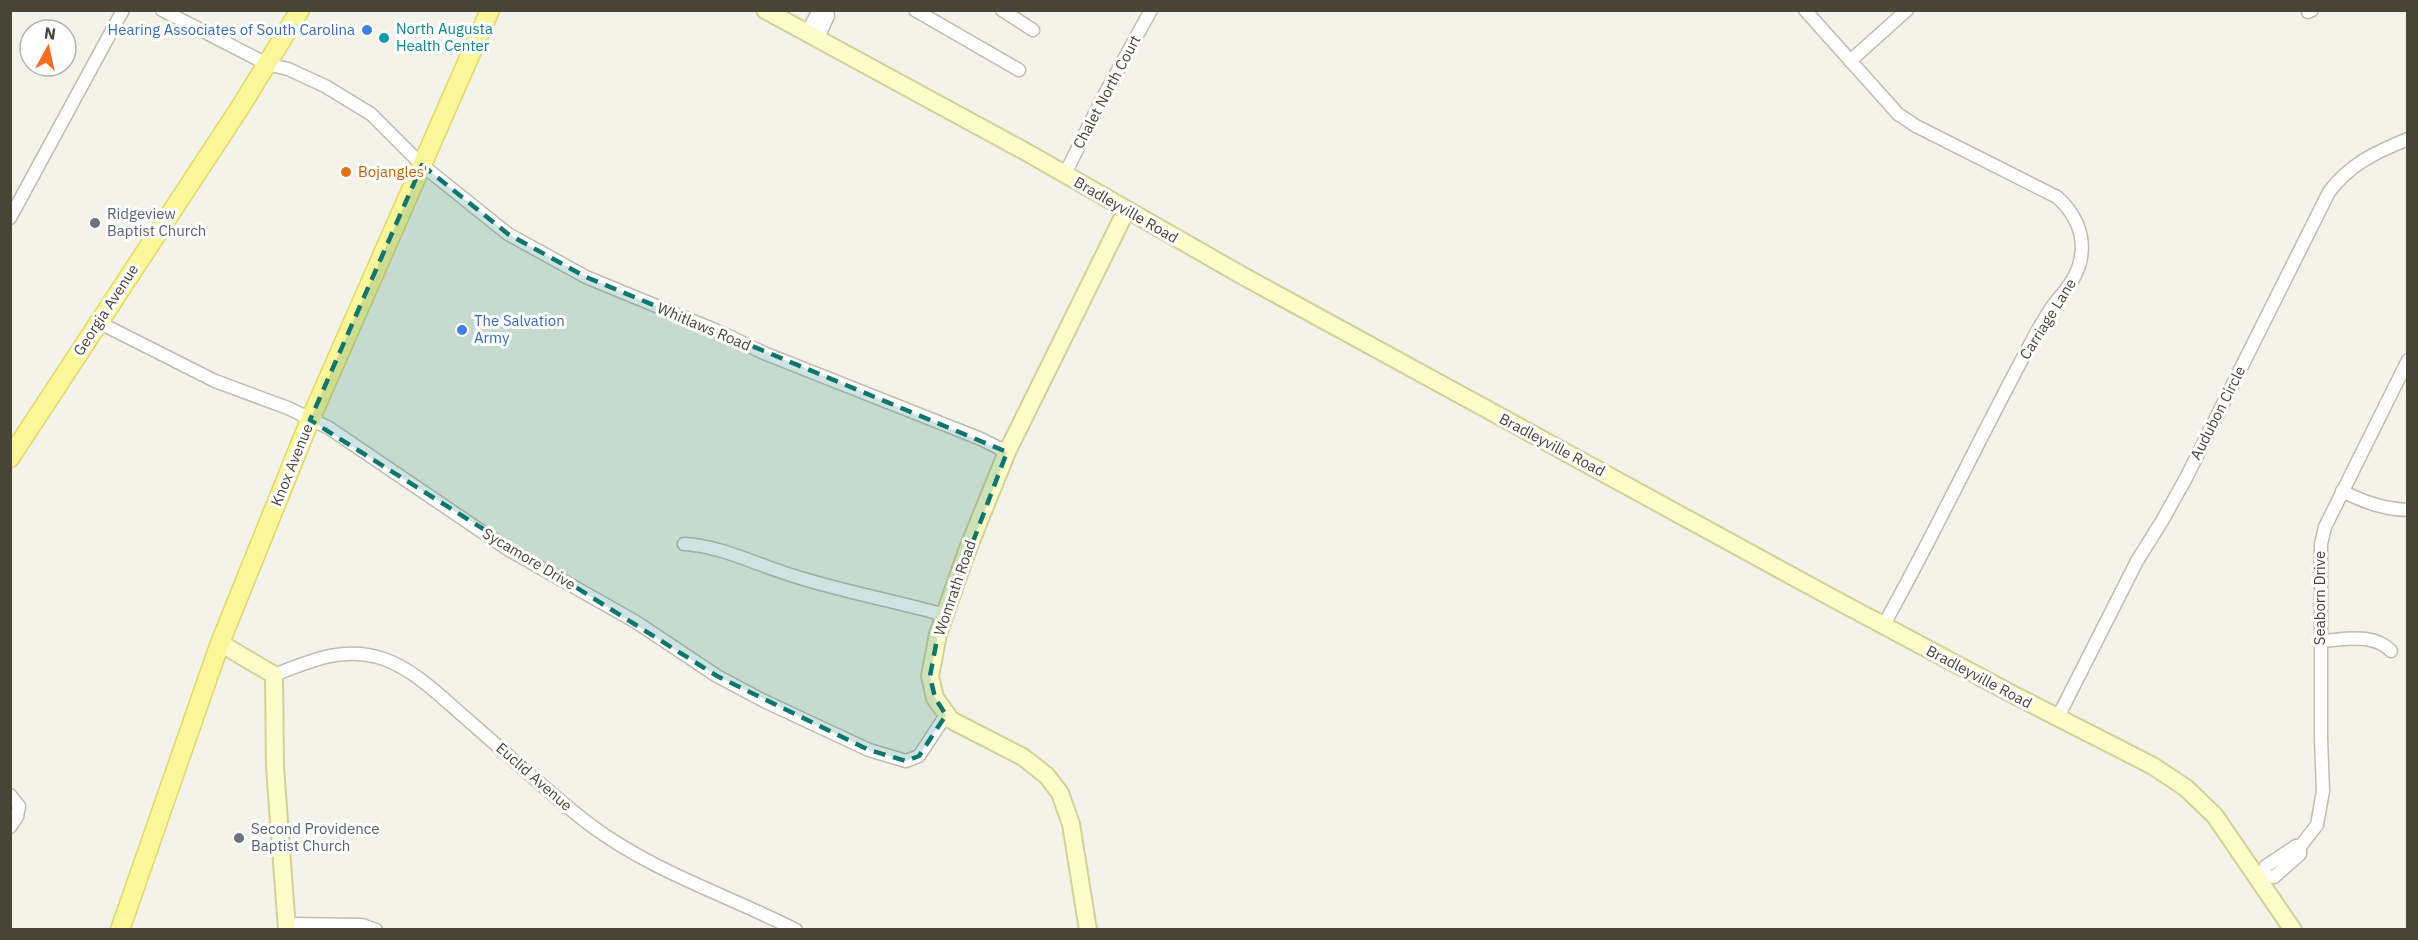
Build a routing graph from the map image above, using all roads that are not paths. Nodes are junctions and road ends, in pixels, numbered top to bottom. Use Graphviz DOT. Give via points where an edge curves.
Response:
graph roads {
  1 [pos="123,10"];
  2 [pos="162,10"];
  3 [pos="300,10"];
  4 [pos="490,10"];
  5 [pos="765,10"];
  6 [pos="819,10"];
  7 [pos="827,10"];
  8 [pos="915,10"];
  9 [pos="1002,10"];
  10 [pos="1151,10"];
  11 [pos="1805,10"];
  12 [pos="1907,10"];
  13 [pos="1034,30"];
  14 [pos="812,37"];
  15 [pos="1850,61"];
  16 [pos="267,64"];
  17 [pos="1019,70"];
  18 [pos="2408,139"];
  19 [pos="422,165"];
  20 [pos="1065,174"];
  21 [pos="1126,211"];
  22 [pos="10,218"];
  23 [pos="98,322"];
  24 [pos="2408,360"];
  25 [pos="310,420"];
  26 [pos="1007,452"];
  27 [pos="10,458"];
  28 [pos="2342,491"];
  29 [pos="2408,510"];
  30 [pos="684,544"];
  31 [pos="945,615"];
  32 [pos="1883,626"];
  33 [pos="2320,641"];
  34 [pos="220,643"];
  35 [pos="2391,651"];
  36 [pos="274,675"];
  37 [pos="946,715"];
  38 [pos="2058,717"];
  39 [pos="10,795"];
  40 [pos="10,827"];
  41 [pos="2263,878"];
  42 [pos="287,927"];
  43 [pos="120,930"];
  44 [pos="376,930"];
  45 [pos="796,930"];
  46 [pos="1088,930"];
  47 [pos="2293,930"];
  1 -- 22 [label="street"];
  2 -- 16 [label="street, Whitlaws Road"];
  3 -- 16 [label="main road, Georgia Avenue"];
  4 -- 19 [label="main road, Knox Avenue"];
  5 -- 14 [label="street, Bradleyville Road"];
  6 -- 14 [label="street"];
  7 -- 14 [label="street" via="828,16"];
  8 -- 17 [label="street"];
  9 -- 13 [label="street"];
  10 -- 20 [label="street, Chalet North Court"];
  11 -- 15 [label="street, Carriage Lane"];
  12 -- 15 [label="street"];
  14 -- 20 [label="street, Bradleyville Road"];
  15 -- 32 [label="street, Carriage Lane" via="1906,121 2057,197 2076,219 2082,248 2075,277 2034,338"];
  16 -- 19 [label="street, Whitlaws Road" via="326,86 371,114"];
  16 -- 23 [label="main road, Georgia Avenue"];
  18 -- 38 [label="street, Audubon Circle" via="2364,159 2329,192 2186,478 2137,561"];
  19 -- 25 [label="main road, Knox Avenue"];
  19 -- 26 [label="street, Whitlaws Road" via="508,234 586,277"];
  20 -- 21 [label="street, Bradleyville Road"];
  21 -- 26 [label="street, Womrath Road"];
  21 -- 32 [label="street, Bradleyville Road"];
  23 -- 25 [label="street, Sycamore Drive" via="215,381"];
  23 -- 27 [label="main road, Georgia Avenue"];
  24 -- 28 [label="street, Seaborn Drive"];
  25 -- 34 [label="main road, Knox Avenue"];
  25 -- 37 [label="street, Sycamore Drive" via="338,434 509,549 636,622 717,676 869,750 906,761 919,756"];
  26 -- 31 [label="street, Womrath Road"];
  28 -- 29 [label="street" via="2368,504"];
  28 -- 33 [label="street, Seaborn Drive" via="2321,544"];
  30 -- 31 [label="street" via="704,545 791,576"];
  31 -- 37 [label="street, Womrath Road" via="930,676 935,698"];
  32 -- 38 [label="street, Bradleyville Road"];
  33 -- 35 [label="street" via="2374,640"];
  33 -- 41 [label="street, Seaborn Drive" via="2321,810 2313,833 2299,848 2300,854 2274,877"];
  34 -- 36 [label="street"];
  34 -- 43 [label="main road, Knox Avenue"];
  36 -- 42 [label="street" via="275,766"];
  36 -- 45 [label="street, Euclid Avenue" via="336,654 360,654 394,664 422,680 590,825 629,851"];
  37 -- 46 [label="street, Womrath Road" via="1023,758 1047,776 1060,793 1071,824"];
  38 -- 41 [label="street, Bradleyville Road" via="2153,766 2186,788 2224,827"];
  39 -- 40 [label="street" via="19,806"];
  41 -- 47 [label="street, Bradleyville Road"];
  42 -- 44 [label="street" via="362,925"];
}
